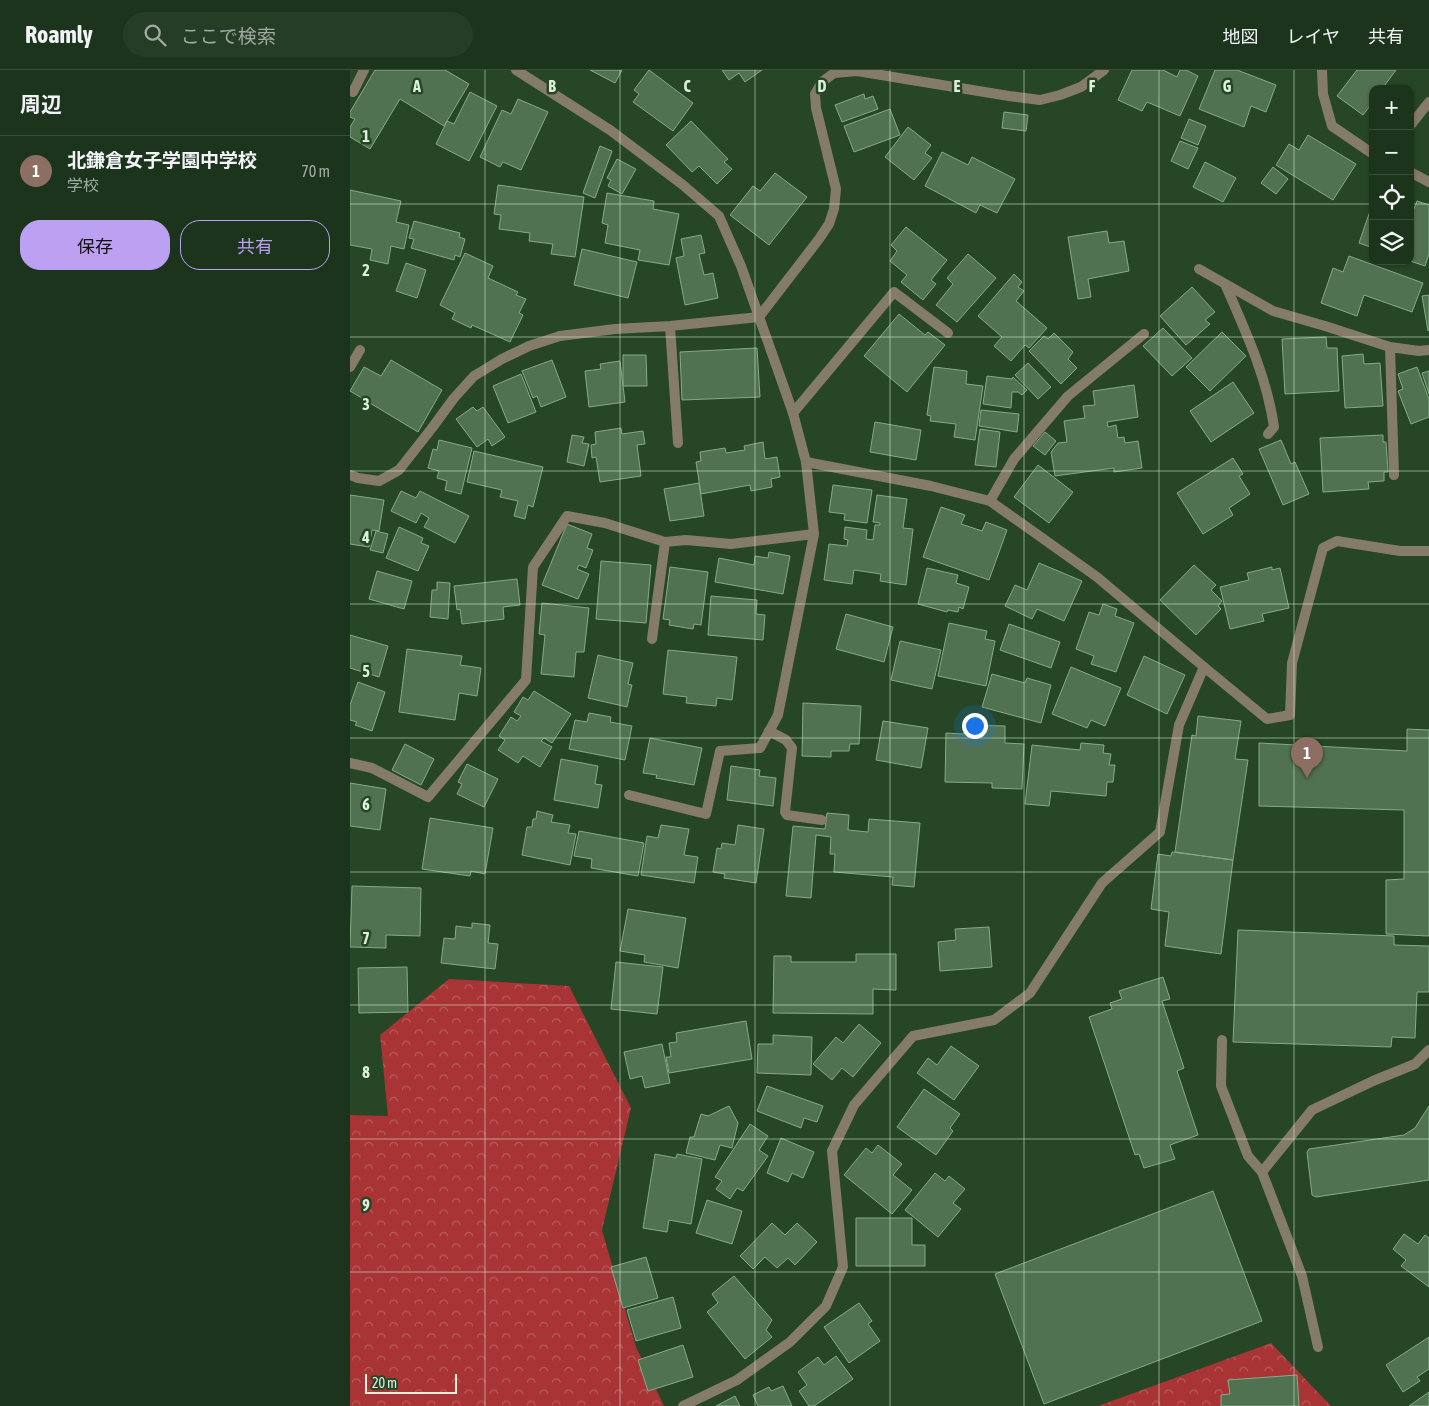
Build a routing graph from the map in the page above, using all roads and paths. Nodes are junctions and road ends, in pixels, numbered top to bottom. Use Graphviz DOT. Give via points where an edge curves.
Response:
graph roads {
  1 [pos="364,70"];
  2 [pos="516,70"];
  3 [pos="1104,70"];
  4 [pos="1322,70"];
  5 [pos="353,92"];
  6 [pos="1429,102"];
  7 [pos="1414,121"];
  8 [pos="1369,151"];
  9 [pos="1414,174"];
  10 [pos="1429,182"];
  11 [pos="1199,269"];
  12 [pos="1225,284"];
  13 [pos="759,317"];
  14 [pos="670,326"];
  15 [pos="948,333"];
  16 [pos="1144,334"];
  17 [pos="1390,347"];
  18 [pos="360,350"];
  19 [pos="1429,350"];
  20 [pos="350,368"];
  21 [pos="793,413"];
  22 [pos="1268,434"];
  23 [pos="678,443"];
  24 [pos="806,462"];
  25 [pos="350,475"];
  26 [pos="1394,475"];
  27 [pos="990,501"];
  28 [pos="814,534"];
  29 [pos="665,542"];
  30 [pos="1429,551"];
  31 [pos="652,639"];
  32 [pos="1204,667"];
  33 [pos="769,731"];
  34 [pos="350,763"];
  35 [pos="629,795"];
  36 [pos="822,820"];
  37 [pos="1222,1040"];
  38 [pos="1429,1050"];
  39 [pos="1262,1172"];
  40 [pos="1318,1347"];
  41 [pos="683,1406"];
  1 -- 5 [label="street"];
  2 -- 13 [label="street" via="610,130 719,216"];
  3 -- 13 [label="street" via="1080,87 1040,100 857,71 834,73 822,82 815,94 836,189 834,209 819,239"];
  4 -- 8 [label="street" via="1323,94 1332,126"];
  6 -- 7 [label="street"];
  9 -- 10 [label="street"];
  11 -- 12 [label="street"];
  12 -- 17 [label="street" via="1273,311"];
  12 -- 22 [label="street" via="1271,404 1274,427"];
  13 -- 14 [label="street"];
  13 -- 21 [label="street"];
  14 -- 23 [label="street"];
  14 -- 25 [label="street" via="615,328 560,336 529,346 474,376 398,470 379,480"];
  15 -- 21 [label="street" via="894,292"];
  16 -- 27 [label="street" via="1068,396 1014,459"];
  17 -- 19 [label="street"];
  17 -- 26 [label="street"];
  18 -- 20 [label="street"];
  21 -- 24 [label="street"];
  24 -- 27 [label="street"];
  24 -- 28 [label="street"];
  27 -- 32 [label="street" via="1097,577"];
  28 -- 29 [label="street" via="731,544 686,540"];
  28 -- 33 [label="street" via="778,715"];
  29 -- 31 [label="street"];
  29 -- 34 [label="street" via="604,523 567,516 533,567 526,680 428,797 372,768"];
  30 -- 32 [label="street" via="1400,551 1337,541 1323,548 1292,663 1290,715 1266,719"];
  32 -- 41 [label="street" via="1179,725 1160,832 1102,883 1030,992 994,1020 913,1036 854,1105 832,1151 843,1268 826,1306 790,1342 737,1380"];
  33 -- 35 [label="street" via="760,748 720,751 706,814"];
  33 -- 36 [label="street" via="786,740 792,748 785,812 787,815"];
  37 -- 39 [label="street" via="1221,1086 1248,1156"];
  38 -- 39 [label="street" via="1415,1064 1312,1110"];
  39 -- 40 [label="street" via="1302,1276"];
}
